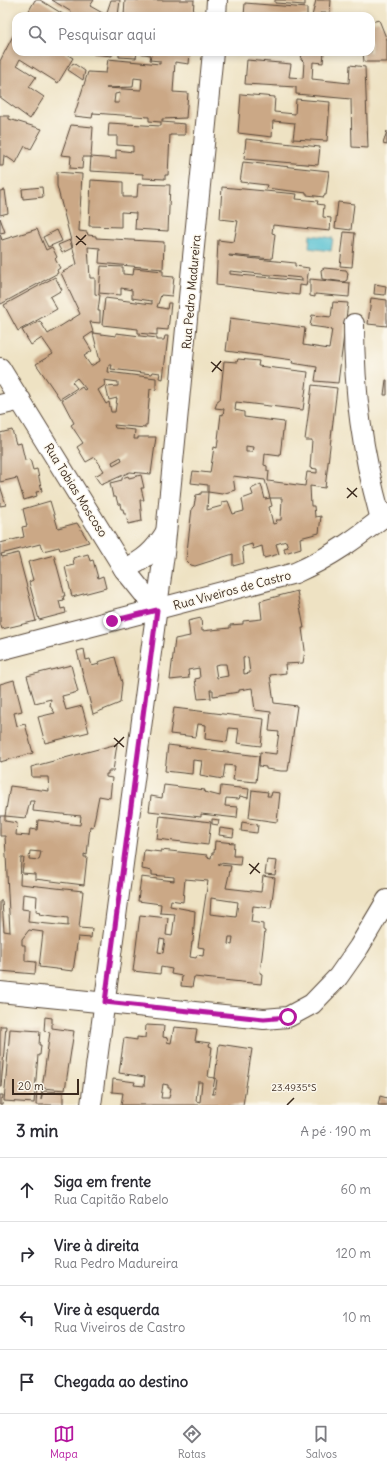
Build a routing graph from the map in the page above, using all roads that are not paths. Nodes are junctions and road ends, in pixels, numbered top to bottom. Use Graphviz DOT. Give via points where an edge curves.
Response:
graph roads {
  1 [pos="217,0"];
  2 [pos="216,12"];
  3 [pos="213,56"];
  4 [pos="354,324"];
  5 [pos="0,368"];
  6 [pos="21,400"];
  7 [pos="0,404"];
  8 [pos="384,516"];
  9 [pos="166,532"];
  10 [pos="124,569"];
  11 [pos="157,610"];
  12 [pos="0,650"];
  13 [pos="387,900"];
  14 [pos="0,992"];
  15 [pos="105,1002"];
  16 [pos="90,1105"];
  1 -- 2 [label="street"];
  3 -- 9 [label="street, Rua Pedro Madureira"];
  4 -- 8 [label="street" via="358,409 367,464"];
  5 -- 6 [label="street, Rua Tobias Moscoso"];
  6 -- 7 [label="street"];
  6 -- 10 [label="street, Rua Tobias Moscoso"];
  8 -- 11 [label="street, Rua Viveiros de Castro" via="346,547 323,561 295,573"];
  9 -- 10 [label="street" via="138,564"];
  9 -- 11 [label="street, Rua Pedro Madureira"];
  10 -- 11 [label="street, Rua Tobias Moscoso"];
  11 -- 12 [label="street, Rua Viveiros de Castro"];
  11 -- 15 [label="street, Rua Pedro Madureira"];
  13 -- 15 [label="street" via="338,977 312,1004 288,1017 264,1019"];
  14 -- 15 [label="street"];
  15 -- 16 [label="street, Rua Pedro Madureira"];
}
